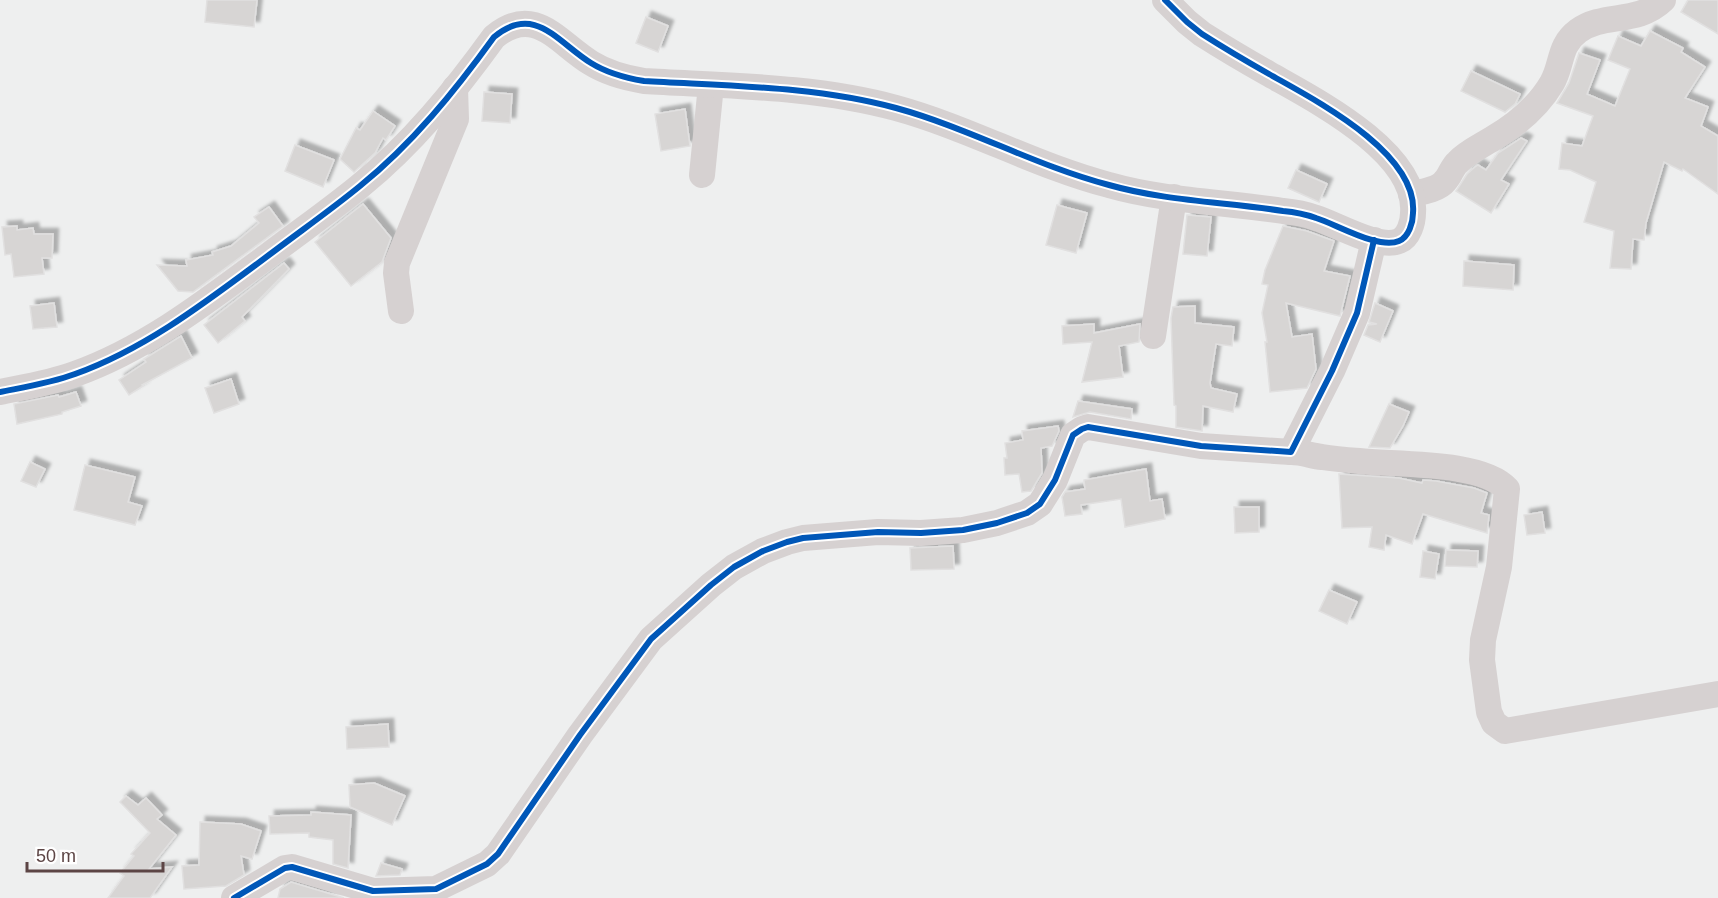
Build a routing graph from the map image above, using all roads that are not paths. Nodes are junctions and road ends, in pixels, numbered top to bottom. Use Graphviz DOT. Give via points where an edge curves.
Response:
graph roads {
  1 [pos="1165,0"];
  2 [pos="1663,0"];
  3 [pos="711,85"];
  4 [pos="455,88"];
  5 [pos="702,175"];
  6 [pos="1411,194"];
  7 [pos="1174,197"];
  8 [pos="1374,240"];
  9 [pos="401,311"];
  10 [pos="1153,336"];
  11 [pos="0,392"];
  12 [pos="1291,452"];
  13 [pos="1718,694"];
  14 [pos="437,894"];
  15 [pos="234,898"];
  1 -- 6 [label="street" via="1202,34 1363,133 1391,159"];
  2 -- 6 [label="street" via="1635,16 1588,24 1578,31 1568,39 1554,81 1530,112 1458,162 1445,181"];
  3 -- 4 [label="street" via="626,78 592,63 550,31 526,23 504,28 494,37"];
  3 -- 5 [label="street"];
  3 -- 7 [label="street" via="821,94 897,108 1086,179"];
  4 -- 9 [label="street" via="456,119 397,263"];
  4 -- 11 [label="street" via="405,145 361,185 172,324 75,374"];
  6 -- 8 [label="street" via="1413,220 1407,235 1395,242"];
  7 -- 8 [label="street" via="1298,213"];
  7 -- 10 [label="street"];
  8 -- 12 [label="street" via="1357,313"];
  12 -- 13 [label="street" via="1468,470 1507,489 1499,567 1482,660 1489,712 1494,723 1505,731"];
  12 -- 14 [label="street" via="1201,446 1089,427 1073,435 1055,480 1040,504 1027,513 963,530 803,538 763,551 711,585 651,639 498,854"];
  14 -- 15 [label="street" via="373,891 285,867"];
}
